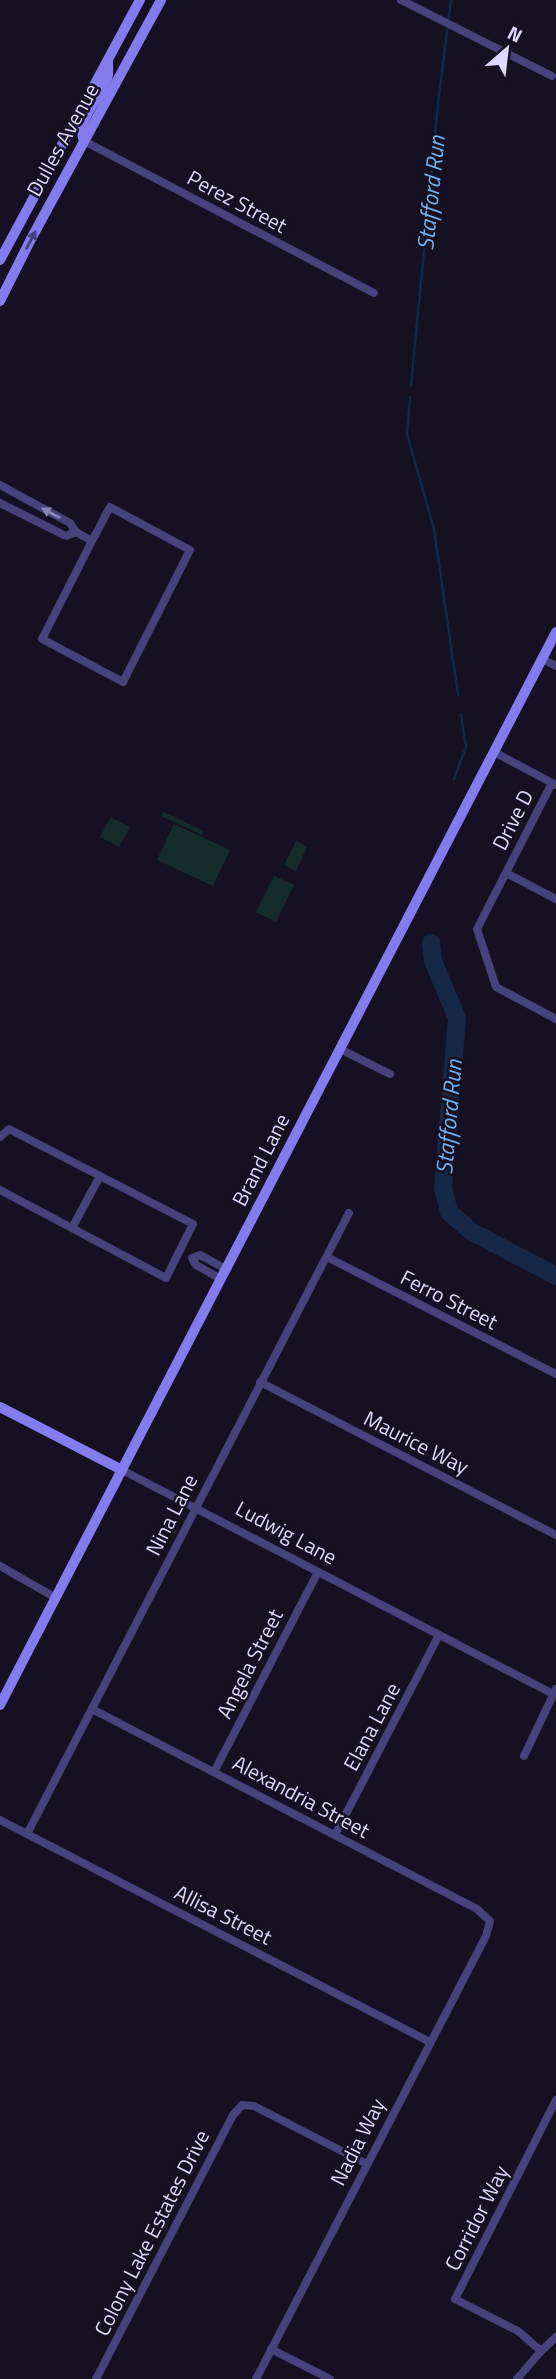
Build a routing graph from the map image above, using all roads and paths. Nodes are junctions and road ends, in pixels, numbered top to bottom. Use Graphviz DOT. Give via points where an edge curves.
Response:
graph roads {
  1 [pos="140,0"];
  2 [pos="161,0"];
  3 [pos="401,0"];
  4 [pos="108,59"];
  5 [pos="552,76"];
  6 [pos="84,141"];
  7 [pos="0,260"];
  8 [pos="374,293"];
  9 [pos="0,300"];
  10 [pos="0,485"];
  11 [pos="0,503"];
  12 [pos="76,532"];
  13 [pos="92,541"];
  14 [pos="556,632"];
  15 [pos="542,659"];
  16 [pos="556,666"];
  17 [pos="494,752"];
  18 [pos="554,784"];
  19 [pos="506,873"];
  20 [pos="556,899"];
  21 [pos="556,1019"];
  22 [pos="340,1049"];
  23 [pos="390,1074"];
  24 [pos="0,1137"];
  25 [pos="100,1176"];
  26 [pos="0,1190"];
  27 [pos="349,1213"];
  28 [pos="72,1228"];
  29 [pos="179,1251"];
  30 [pos="327,1257"];
  31 [pos="224,1274"];
  32 [pos="556,1374"];
  33 [pos="260,1382"];
  34 [pos="0,1407"];
  35 [pos="122,1470"];
  36 [pos="195,1508"];
  37 [pos="556,1535"];
  38 [pos="0,1566"];
  39 [pos="318,1572"];
  40 [pos="56,1598"];
  41 [pos="439,1635"];
  42 [pos="555,1692"];
  43 [pos="0,1706"];
  44 [pos="92,1709"];
  45 [pos="524,1756"];
  46 [pos="214,1772"];
  47 [pos="0,1820"];
  48 [pos="27,1834"];
  49 [pos="334,1835"];
  50 [pos="490,1921"];
  51 [pos="430,2042"];
  52 [pos="556,2100"];
  53 [pos="367,2164"];
  54 [pos="556,2337"];
  55 [pos="271,2349"];
  56 [pos="541,2351"];
  57 [pos="96,2379"];
  58 [pos="256,2379"];
  59 [pos="330,2379"];
  60 [pos="517,2379"];
  1 -- 4 [label="street, Dulles Avenue"];
  2 -- 6 [label="street, Dulles Avenue"];
  3 -- 5 [label="street"];
  4 -- 6 [label="street" via="108,77 83,123"];
  4 -- 7 [label="street, Dulles Avenue"];
  6 -- 8 [label="street, Perez Street"];
  9 -- 6 [label="street, Dulles Avenue, one-way"];
  12 -- 10 [label="street, one-way" via="70,523"];
  11 -- 12 [label="street" via="66,536"];
  12 -- 13 [label="street"];
  13 -- 13 [label="street" via="110,508 190,550 123,682 42,639"];
  14 -- 15 [label="street, Brand Lane"];
  15 -- 16 [label="street"];
  15 -- 17 [label="street, Brand Lane"];
  17 -- 18 [label="street"];
  17 -- 22 [label="street, Brand Lane"];
  18 -- 19 [label="street, Drive D"];
  19 -- 20 [label="street"];
  19 -- 21 [label="street, Drive D" via="477,929 496,987"];
  22 -- 23 [label="street"];
  22 -- 31 [label="street, Brand Lane"];
  24 -- 25 [label="street" via="9,1129"];
  25 -- 28 [label="street"];
  25 -- 29 [label="street" via="193,1224"];
  26 -- 28 [label="street"];
  27 -- 30 [label="street, Nina Lane"];
  28 -- 29 [label="street" via="166,1278"];
  29 -- 31 [label="street" via="196,1265"];
  30 -- 32 [label="street, Ferro Street"];
  30 -- 33 [label="street, Nina Lane"];
  31 -- 35 [label="street, Brand Lane"];
  33 -- 36 [label="street, Nina Lane"];
  33 -- 37 [label="street, Maurice Way"];
  34 -- 35 [label="street, Ludwig Lane"];
  35 -- 36 [label="street, Ludwig Lane"];
  35 -- 40 [label="street, Brand Lane"];
  36 -- 39 [label="street, Ludwig Lane"];
  36 -- 44 [label="street, Nina Lane"];
  38 -- 40 [label="street"];
  39 -- 41 [label="street, Ludwig Lane"];
  39 -- 46 [label="street, Angela Street"];
  40 -- 43 [label="street, Brand Lane"];
  41 -- 42 [label="street, Ludwig Lane"];
  41 -- 49 [label="street, Elana Lane"];
  42 -- 45 [label="street"];
  44 -- 46 [label="street, Alexandria Street"];
  44 -- 48 [label="street, Nina Lane"];
  46 -- 49 [label="street, Alexandria Street"];
  47 -- 48 [label="street, Allisa Street"];
  48 -- 51 [label="street, Allisa Street"];
  49 -- 50 [label="street, Alexandria Street" via="477,1909"];
  50 -- 51 [label="street, Nadia Way"];
  51 -- 53 [label="street, Nadia Way"];
  52 -- 56 [label="street, Corridor Way" via="455,2299 518,2331"];
  53 -- 55 [label="street, Nadia Way"];
  53 -- 57 [label="street, Colony Lake Estates Drive" via="254,2106 242,2105"];
  54 -- 56 [label="street"];
  55 -- 58 [label="street, Nadia Way"];
  55 -- 59 [label="street"];
  56 -- 60 [label="street"];
}
